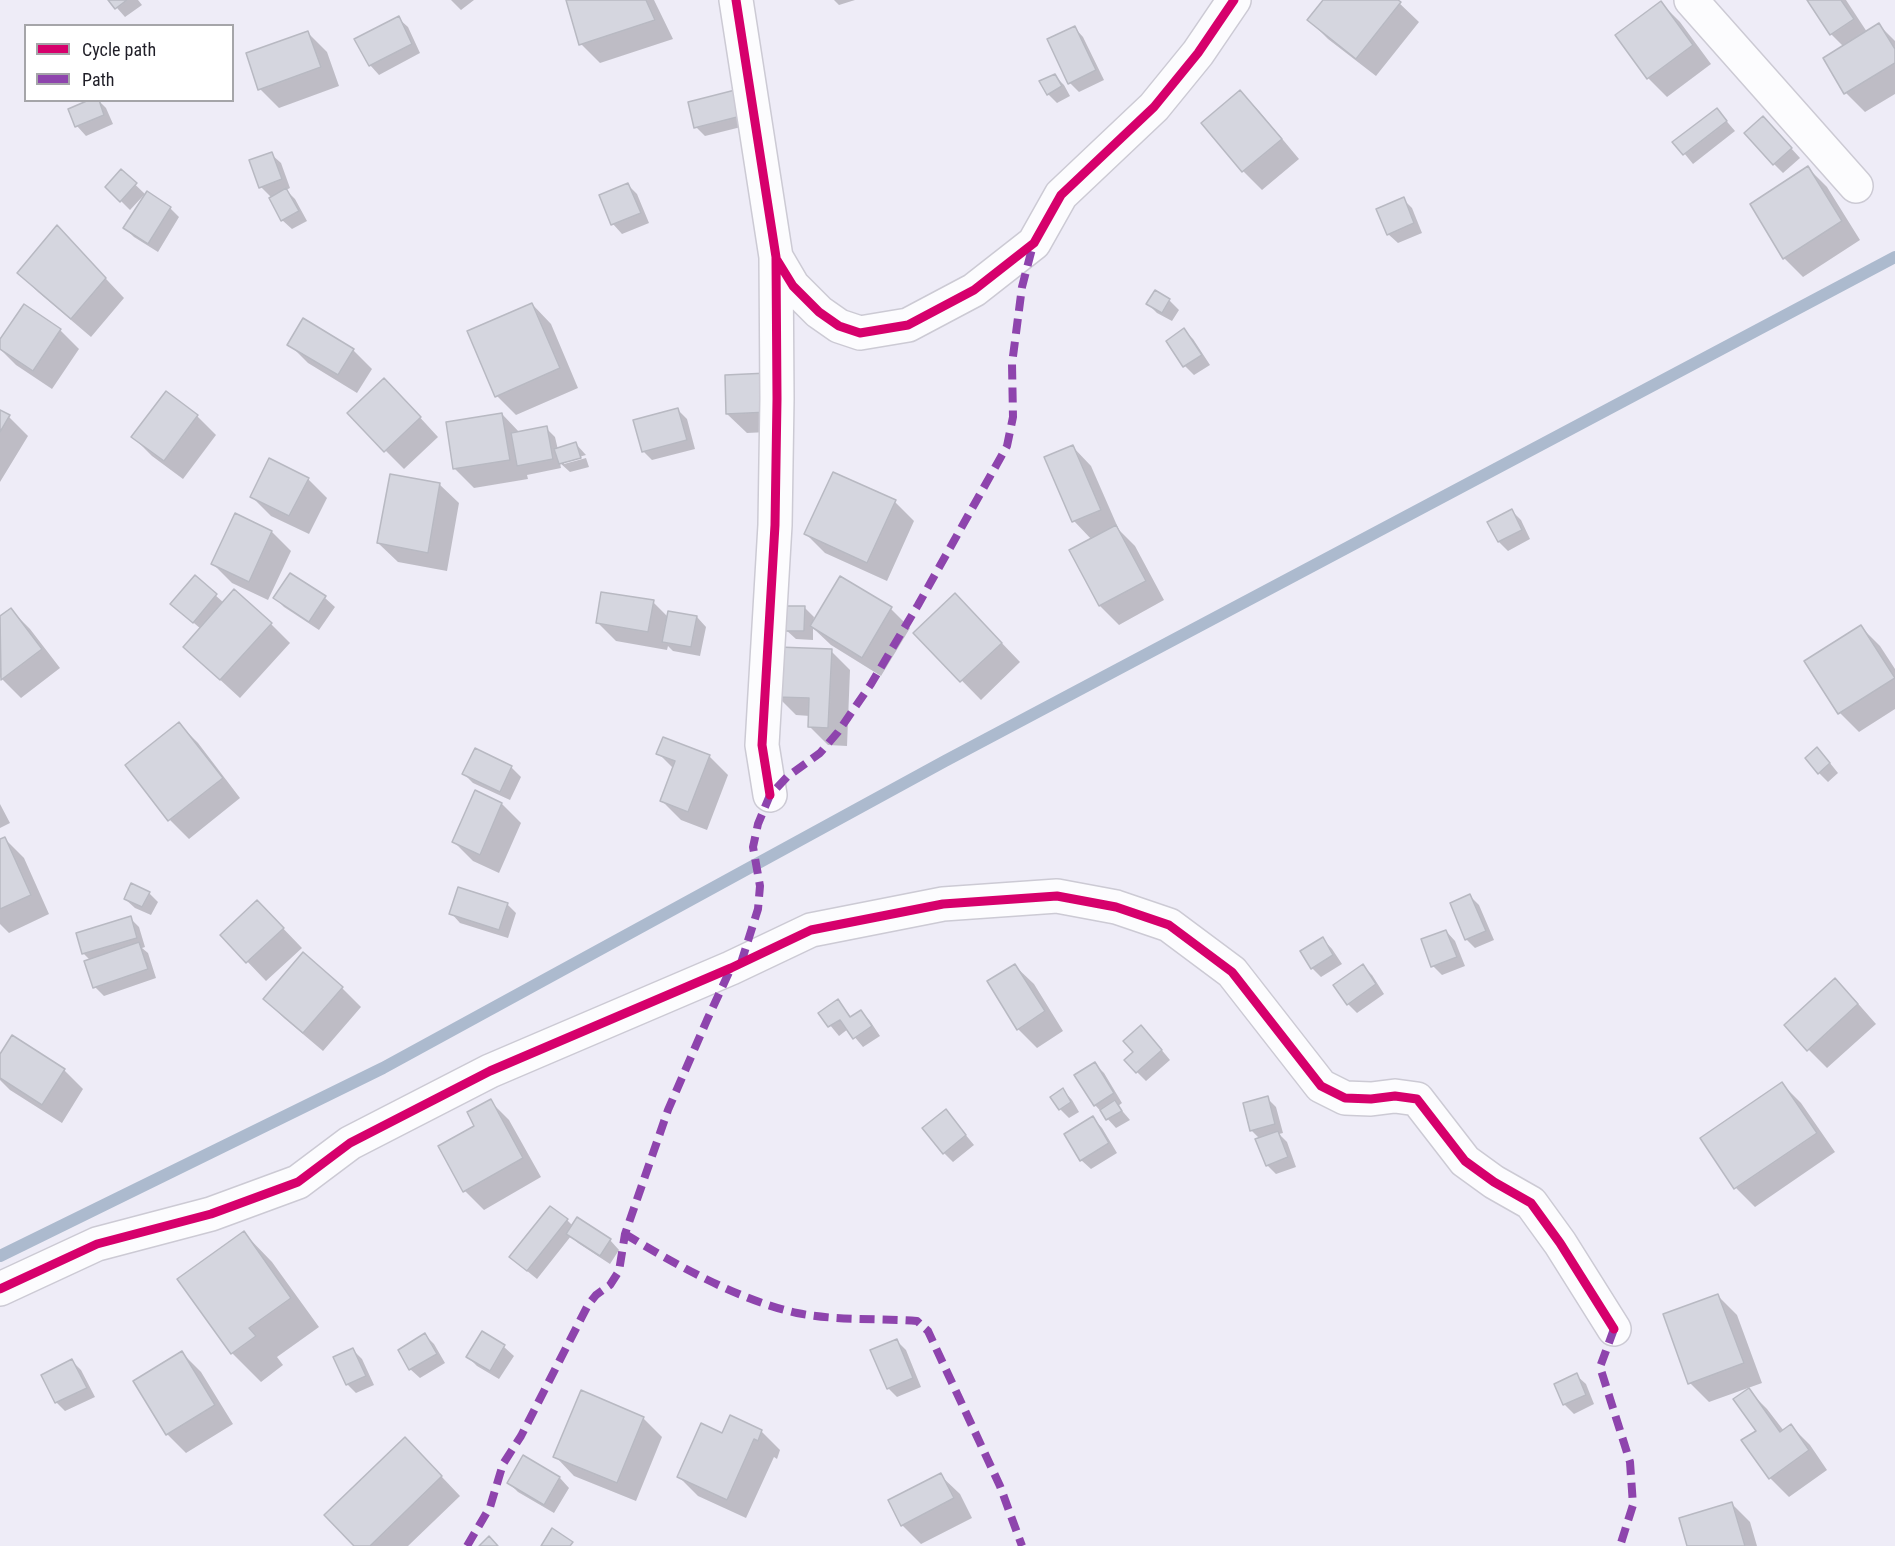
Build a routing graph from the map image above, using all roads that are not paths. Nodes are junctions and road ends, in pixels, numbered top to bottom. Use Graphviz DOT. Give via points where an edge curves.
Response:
graph roads {
  1 [pos="736,0"];
  2 [pos="1234,0"];
  3 [pos="1691,0"];
  4 [pos="1856,186"];
  5 [pos="776,257"];
  6 [pos="770,795"];
  7 [pos="0,1289"];
  8 [pos="1614,1329"];
  1 -- 5 [label="street"];
  2 -- 5 [label="street" via="1154,108 1061,195 1034,243 974,291 908,325 860,333 839,326 819,312 793,286"];
  3 -- 4 [label="street"];
  5 -- 6 [label="street" via="776,525 762,745"];
  7 -- 8 [label="street" via="97,1244 211,1214 298,1182 350,1143 490,1071 811,930 943,904 1057,896 1116,907 1169,925 1232,972 1321,1086 1345,1098 1417,1099 1465,1161 1531,1203"];
}
